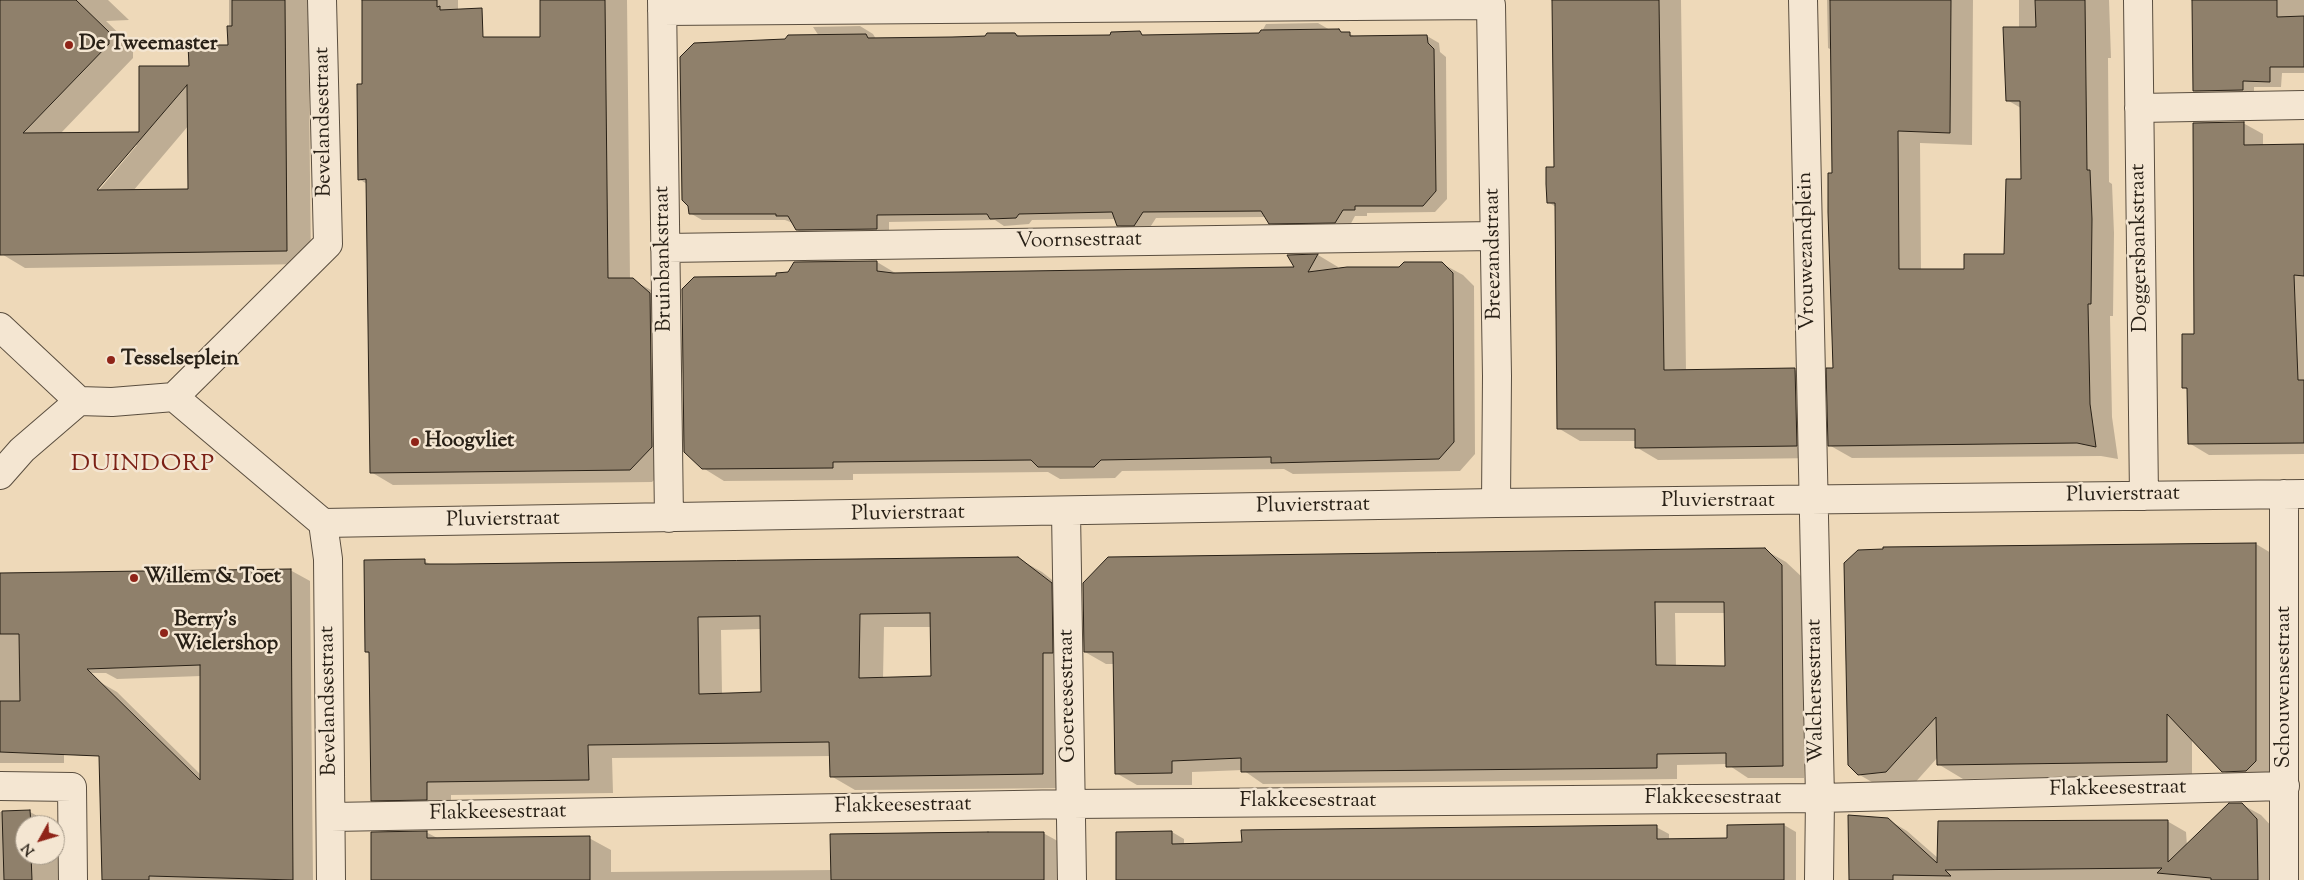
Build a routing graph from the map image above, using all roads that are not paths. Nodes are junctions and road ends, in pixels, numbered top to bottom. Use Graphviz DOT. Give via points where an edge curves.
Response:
graph roads {
  1 [pos="322,0"];
  2 [pos="1804,0"];
  3 [pos="2138,0"];
  4 [pos="662,5"];
  5 [pos="2304,105"];
  6 [pos="2140,108"];
  7 [pos="1494,236"];
  8 [pos="665,248"];
  9 [pos="0,327"];
  10 [pos="174,397"];
  11 [pos="78,401"];
  12 [pos="0,475"];
  13 [pos="2294,494"];
  14 [pos="2144,496"];
  15 [pos="1812,501"];
  16 [pos="1496,503"];
  17 [pos="1066,512"];
  18 [pos="669,518"];
  19 [pos="323,523"];
  20 [pos="0,786"];
  21 [pos="2285,786"];
  22 [pos="1820,798"];
  23 [pos="1071,804"];
  24 [pos="331,817"];
  25 [pos="73,880"];
  26 [pos="331,880"];
  27 [pos="1072,880"];
  28 [pos="1819,880"];
  29 [pos="2284,880"];
  1 -- 10 [label="street, Bevelandsestraat" via="328,244"];
  2 -- 15 [label="street, Vrouwezandplein"];
  3 -- 6 [label="street, Doggersbankstraat"];
  4 -- 7 [label="street, Breezandstraat" via="1491,5"];
  4 -- 8 [label="street, Bruinbankstraat"];
  5 -- 6 [label="street"];
  6 -- 14 [label="street, Doggersbankstraat"];
  7 -- 8 [label="street, Voornsestraat"];
  7 -- 16 [label="street, Breezandstraat"];
  8 -- 18 [label="street, Bruinbankstraat"];
  9 -- 11 [label="street"];
  10 -- 11 [label="street"];
  10 -- 19 [label="street"];
  11 -- 12 [label="street" via="22,450"];
  13 -- 14 [label="street, Pluvierstraat"];
  13 -- 21 [label="street, Schouwensestraat"];
  14 -- 15 [label="street, Pluvierstraat"];
  15 -- 16 [label="street, Pluvierstraat"];
  15 -- 22 [label="street, Walchersestraat"];
  16 -- 17 [label="street, Pluvierstraat"];
  17 -- 18 [label="street, Pluvierstraat"];
  17 -- 23 [label="street, Goereesestraat"];
  18 -- 19 [label="street, Pluvierstraat"];
  19 -- 24 [label="street, Bevelandsestraat" via="328,558"];
  20 -- 25 [label="street" via="72,787"];
  21 -- 22 [label="street, Flakkeesestraat"];
  21 -- 29 [label="street, Schouwensestraat"];
  22 -- 23 [label="street, Flakkeesestraat"];
  22 -- 28 [label="street, Walchersestraat"];
  23 -- 24 [label="street, Flakkeesestraat"];
  23 -- 27 [label="street, Goereesestraat"];
  24 -- 26 [label="street, Bevelandsestraat"];
}
